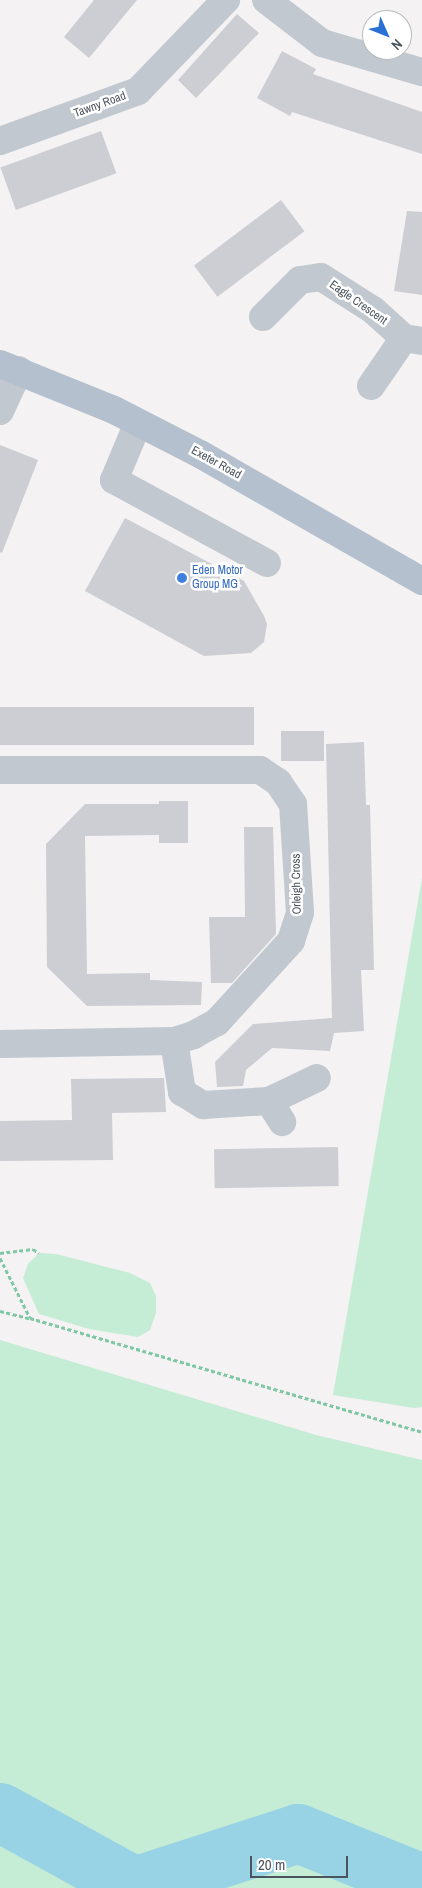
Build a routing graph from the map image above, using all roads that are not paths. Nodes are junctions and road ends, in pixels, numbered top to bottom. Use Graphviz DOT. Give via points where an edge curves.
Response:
graph roads {
  1 [pos="226,0"];
  2 [pos="266,0"];
  3 [pos="422,72"];
  4 [pos="0,141"];
  5 [pos="263,317"];
  6 [pos="413,340"];
  7 [pos="9,367"];
  8 [pos="372,386"];
  9 [pos="0,411"];
  10 [pos="138,423"];
  11 [pos="267,563"];
  12 [pos="422,581"];
  13 [pos="0,770"];
  14 [pos="174,1041"];
  15 [pos="0,1044"];
  16 [pos="317,1078"];
  1 -- 4 [label="street, Tawny Road" via="138,91"];
  2 -- 3 [label="street" via="322,43"];
  5 -- 6 [label="street, Eagle Crescent" via="300,280 321,278 373,310"];
  6 -- 8 [label="street, Eagle Crescent"];
  7 -- 9 [label="street"];
  7 -- 10 [label="main road, Exeter Road"];
  10 -- 11 [label="street" via="114,480"];
  10 -- 12 [label="main road, Exeter Road" via="200,454"];
  13 -- 14 [label="street, Orleigh Cross" via="260,770 278,782 293,804 300,913 292,941 216,1022 194,1035"];
  14 -- 15 [label="street, Orleigh Cross"];
  14 -- 16 [label="street" via="182,1092 203,1105 275,1112"];
}
